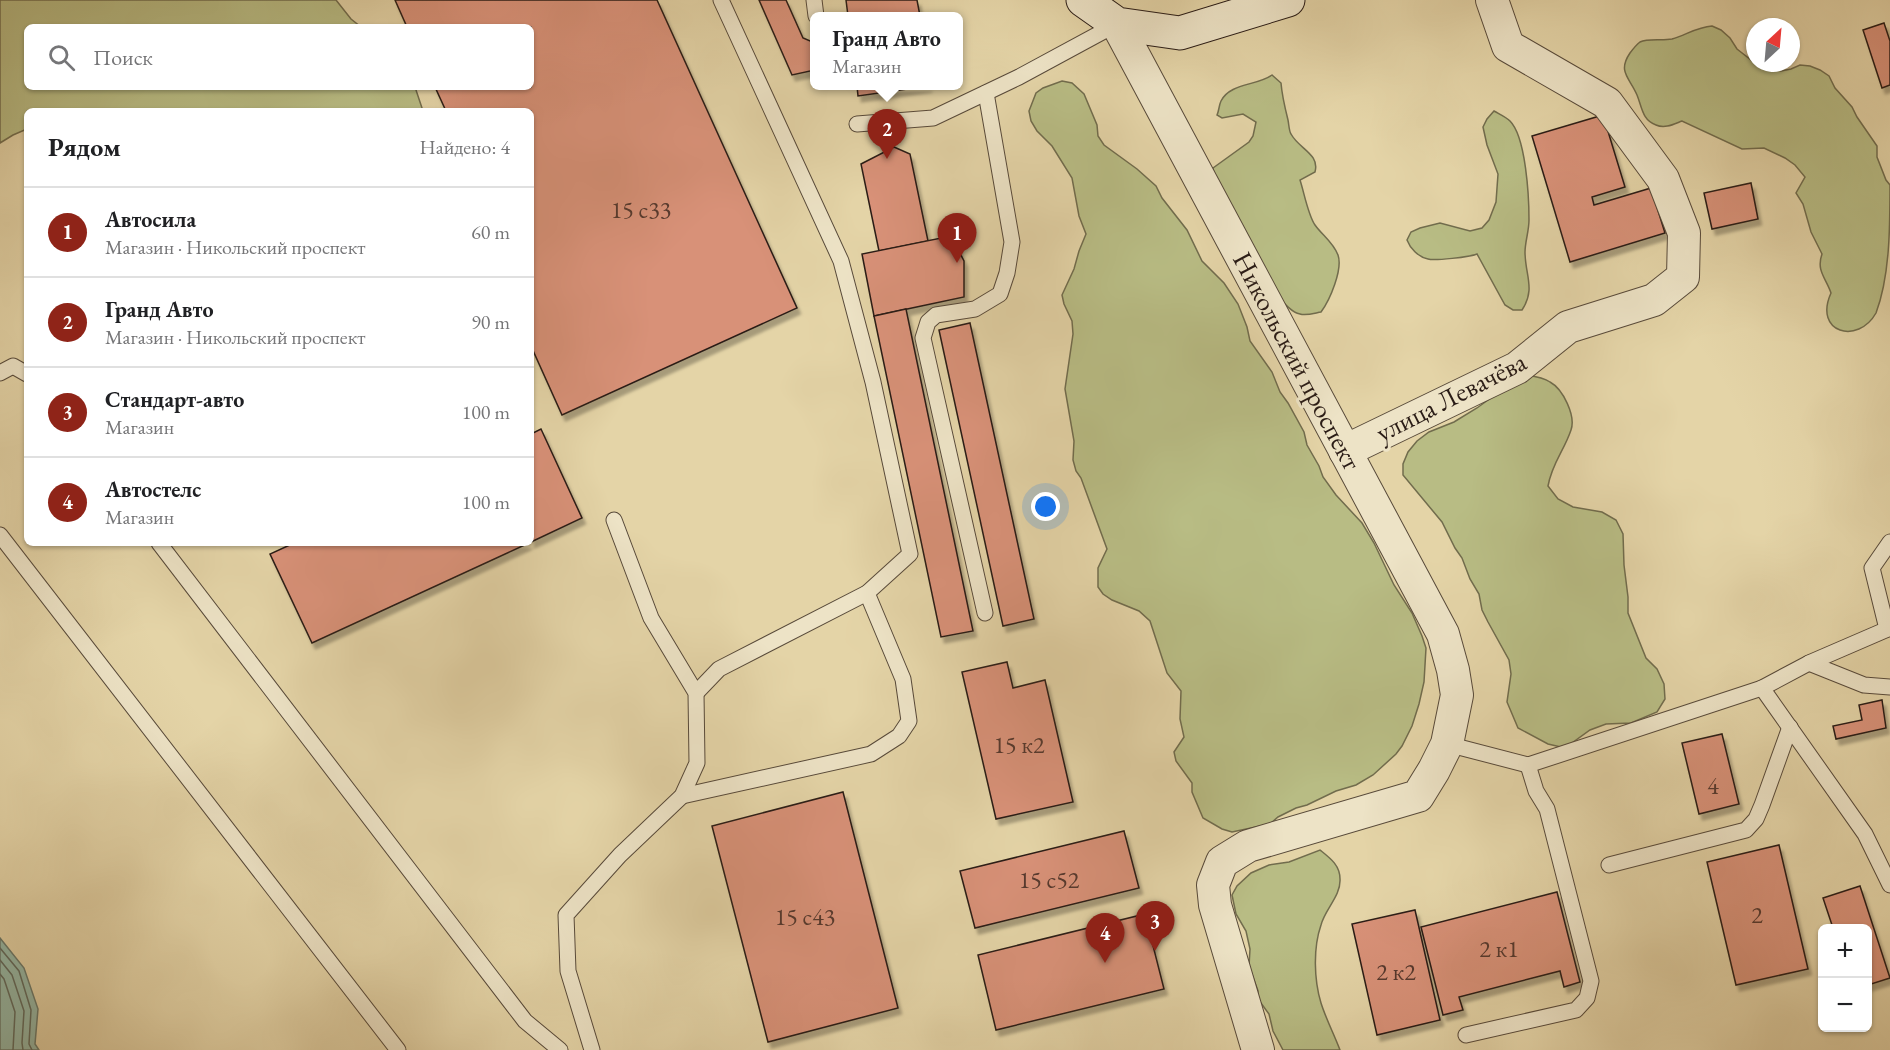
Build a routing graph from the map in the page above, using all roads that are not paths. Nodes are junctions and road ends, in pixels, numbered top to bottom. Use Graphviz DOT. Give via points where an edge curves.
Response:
graph roads {
  1 [pos="721,0"];
  2 [pos="1083,0"];
  3 [pos="1288,0"];
  4 [pos="1492,0"];
  5 [pos="1117,24"];
  6 [pos="986,93"];
  7 [pos="857,124"];
  8 [pos="1345,452"];
  9 [pos="614,520"];
  10 [pos="0,535"];
  11 [pos="1890,542"];
  12 [pos="161,546"];
  13 [pos="867,593"];
  14 [pos="985,613"];
  15 [pos="1888,629"];
  16 [pos="1809,663"];
  17 [pos="1890,687"];
  18 [pos="1762,688"];
  19 [pos="696,693"];
  20 [pos="1790,727"];
  21 [pos="1447,744"];
  22 [pos="1528,765"];
  23 [pos="682,796"];
  24 [pos="1609,865"];
  25 [pos="1890,885"];
  26 [pos="1466,1035"];
  27 [pos="399,1050"];
  28 [pos="560,1050"];
  29 [pos="592,1050"];
  30 [pos="1258,1050"];
  1 -- 13 [label="lane" via="841,261 873,382 910,554"];
  2 -- 5 [label="main road, Никольский проспект"];
  3 -- 5 [label="main road" via="1180,33"];
  4 -- 8 [label="street, улица Левачёва" via="1508,46 1607,103 1663,179 1684,233 1683,277 1654,300 1568,327 1517,369"];
  5 -- 6 [label="lane"];
  5 -- 8 [label="street, Никольский проспект"];
  6 -- 7 [label="lane" via="933,118"];
  6 -- 14 [label="lane" via="1012,242 1007,273 1000,294 975,309 936,315 928,322 923,338"];
  8 -- 21 [label="street, Никольский проспект" via="1443,634 1457,695"];
  9 -- 19 [label="lane" via="651,618"];
  10 -- 27 [label="lane"];
  11 -- 15 [label="lane" via="1872,568"];
  12 -- 28 [label="lane" via="525,1021"];
  13 -- 19 [label="lane" via="719,669"];
  13 -- 23 [label="lane" via="903,679 909,721 899,736 871,754"];
  15 -- 16 [label="lane"];
  16 -- 17 [label="lane" via="1864,685"];
  16 -- 18 [label="lane"];
  18 -- 20 [label="lane"];
  18 -- 22 [label="lane"];
  19 -- 23 [label="lane" via="697,763"];
  20 -- 24 [label="lane" via="1762,805 1746,830"];
  20 -- 25 [label="lane" via="1865,834"];
  21 -- 22 [label="lane"];
  21 -- 30 [label="street, Никольский проспект" via="1418,796 1248,846 1222,862 1213,885 1215,905"];
  22 -- 26 [label="lane" via="1547,809 1591,981 1587,998 1576,1010"];
  23 -- 29 [label="lane" via="620,855 566,915 568,971"];
}
